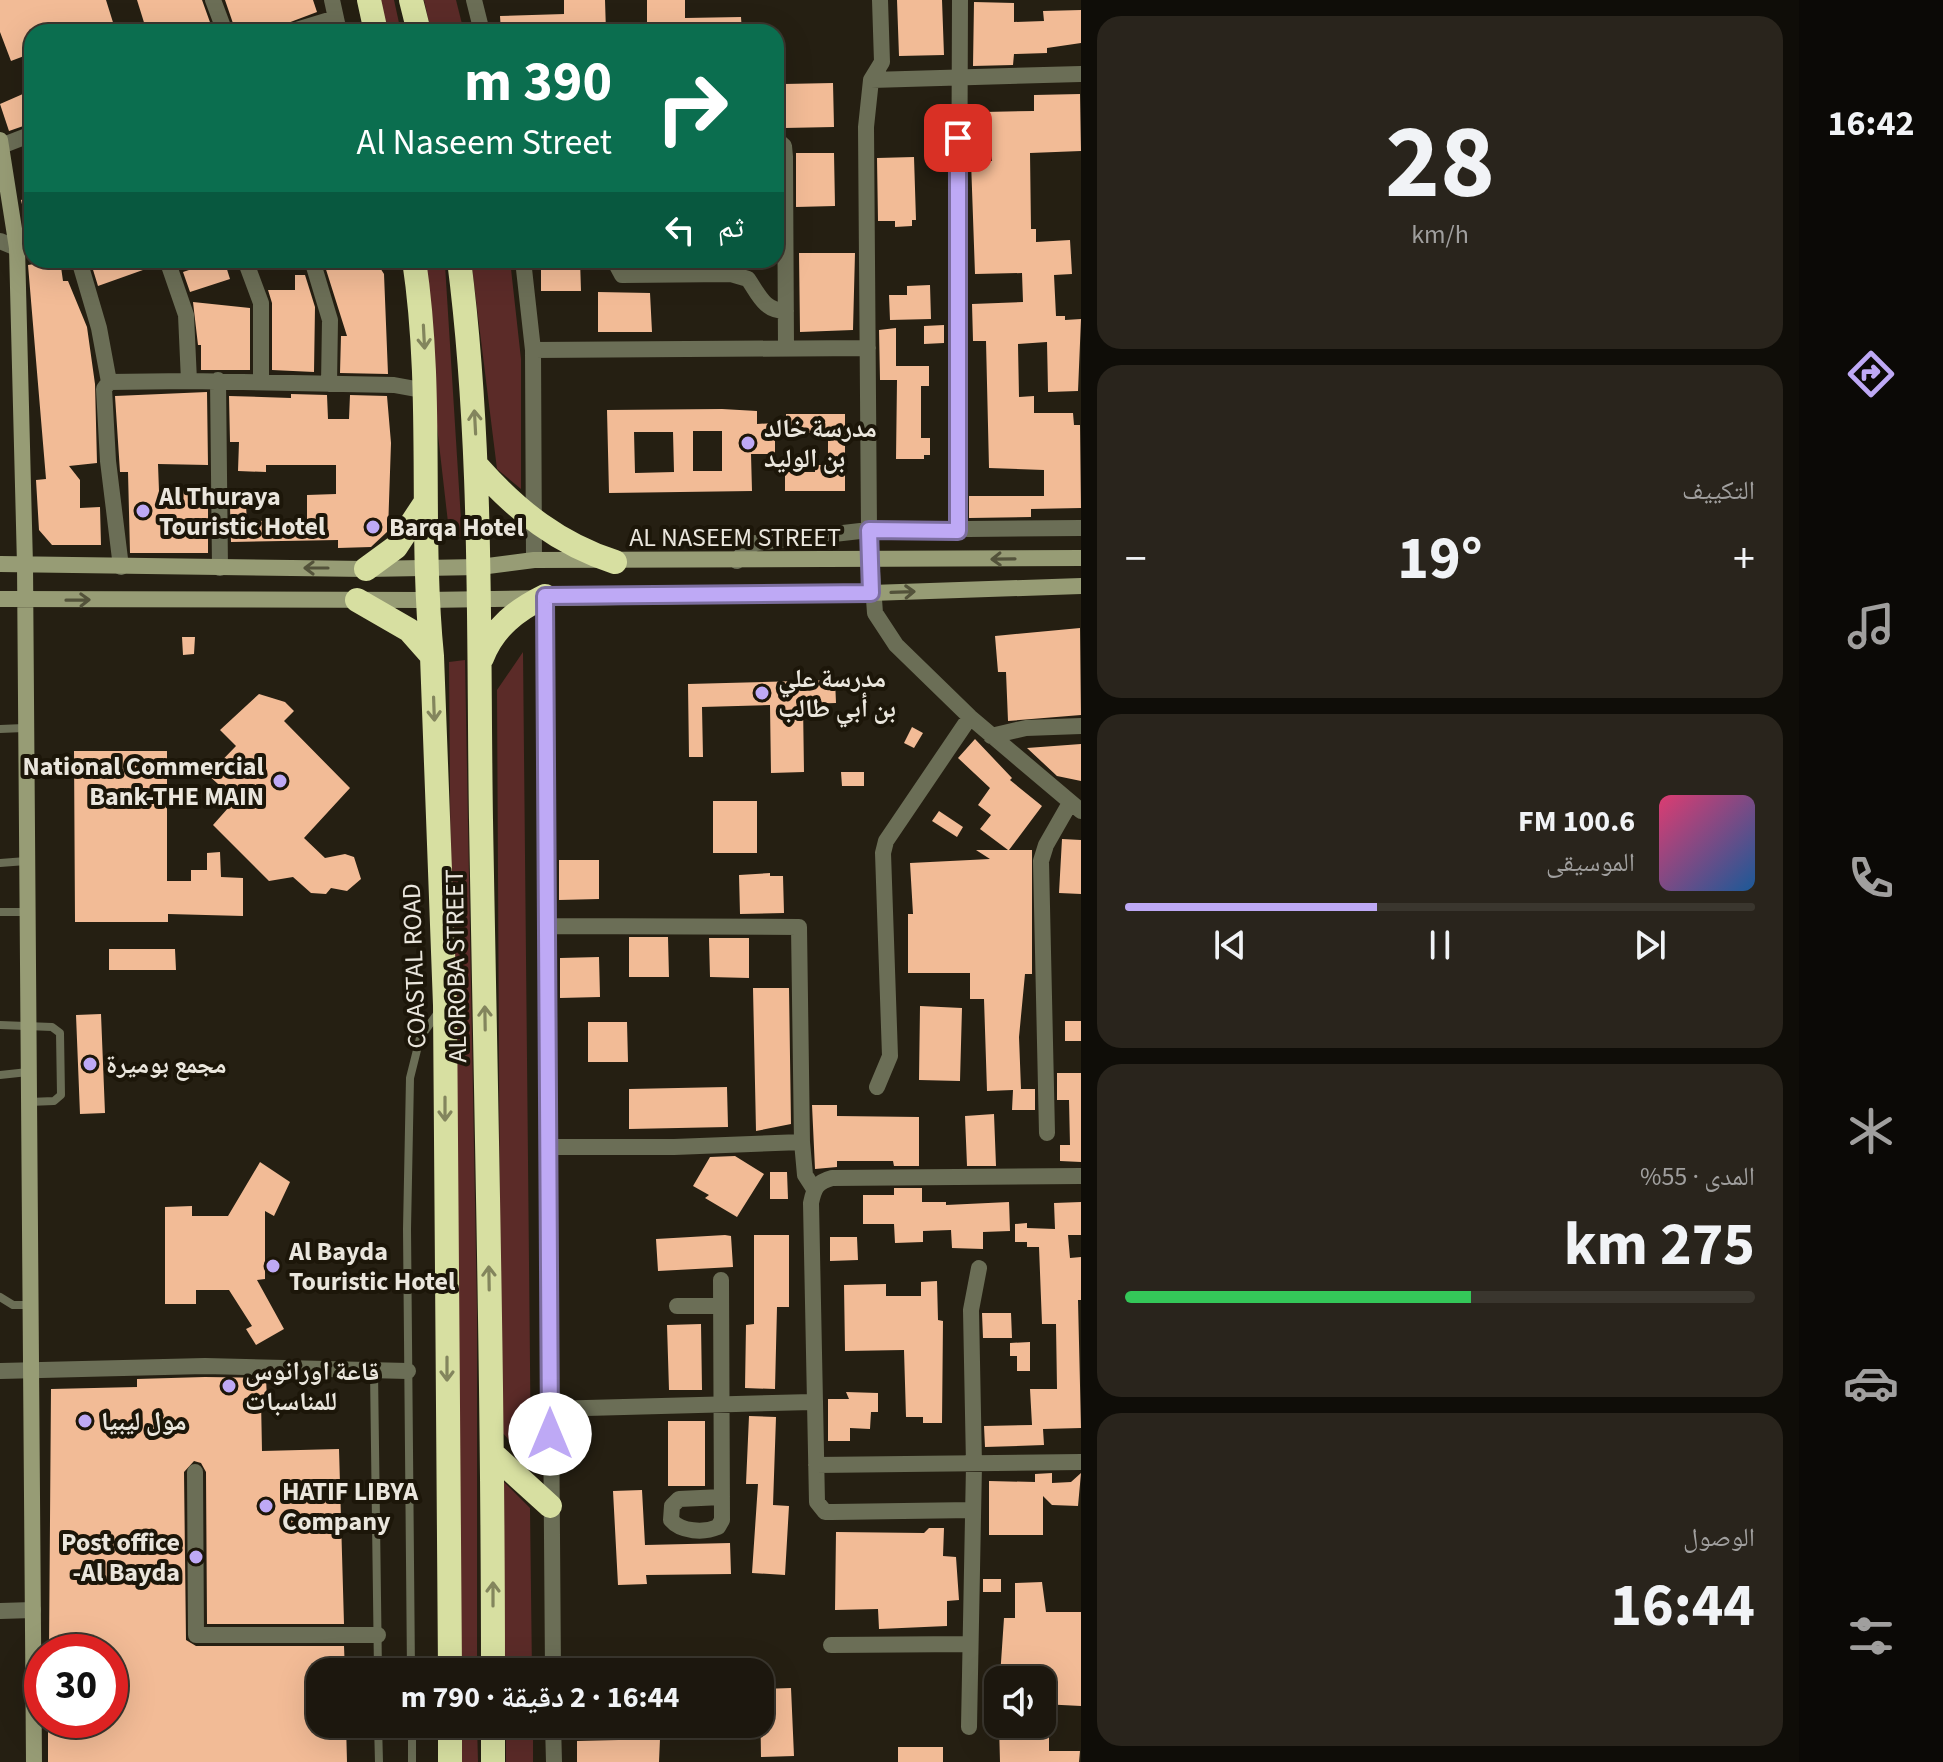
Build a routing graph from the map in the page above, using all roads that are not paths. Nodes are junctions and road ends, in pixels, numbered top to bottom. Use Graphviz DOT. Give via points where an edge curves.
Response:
graph roads {
  1 [pos="213,0"];
  2 [pos="332,0"];
  3 [pos="369,0"];
  4 [pos="411,0"];
  5 [pos="474,0"];
  6 [pos="880,0"];
  7 [pos="960,0"];
  8 [pos="222,24"];
  9 [pos="338,24"];
  10 [pos="374,24"];
  11 [pos="417,24"];
  12 [pos="480,24"];
  13 [pos="1081,74"];
  14 [pos="958,78"];
  15 [pos="871,80"];
  16 [pos="24,136"];
  17 [pos="1,143"];
  18 [pos="0,241"];
  19 [pos="24,248"];
  20 [pos="784,263"];
  21 [pos="24,268"];
  22 [pos="81,268"];
  23 [pos="170,268"];
  24 [pos="248,268"];
  25 [pos="314,268"];
  26 [pos="415,268"];
  27 [pos="460,268"];
  28 [pos="524,268"];
  29 [pos="618,268"];
  30 [pos="786,311"];
  31 [pos="786,347"];
  32 [pos="868,348"];
  33 [pos="533,350"];
  34 [pos="218,380"];
  35 [pos="261,380"];
  36 [pos="189,381"];
  37 [pos="109,382"];
  38 [pos="329,384"];
  39 [pos="427,391"];
  40 [pos="478,467"];
  41 [pos="426,501"];
  42 [pos="533,521"];
  43 [pos="1081,528"];
  44 [pos="869,530"];
  45 [pos="958,531"];
  46 [pos="1081,558"];
  47 [pos="534,560"];
  48 [pos="870,560"];
  49 [pos="737,561"];
  50 [pos="615,562"];
  51 [pos="0,564"];
  52 [pos="25,565"];
  53 [pos="121,567"];
  54 [pos="480,567"];
  55 [pos="220,568"];
  56 [pos="427,568"];
  57 [pos="366,569"];
  58 [pos="1081,586"];
  59 [pos="871,593"];
  60 [pos="545,596"];
  61 [pos="480,598"];
  62 [pos="0,599"];
  63 [pos="357,600"];
  64 [pos="426,600"];
  65 [pos="25,601"];
  66 [pos="432,656"];
  67 [pos="478,667"];
  68 [pos="970,717"];
  69 [pos="1081,726"];
  70 [pos="24,728"];
  71 [pos="0,729"];
  72 [pos="991,736"];
  73 [pos="1075,807"];
  74 [pos="26,861"];
  75 [pos="0,863"];
  76 [pos="0,912"];
  77 [pos="27,912"];
  78 [pos="546,926"];
  79 [pos="445,1005"];
  80 [pos="0,1025"];
  81 [pos="27,1027"];
  82 [pos="28,1072"];
  83 [pos="0,1075"];
  84 [pos="877,1087"];
  85 [pos="29,1102"];
  86 [pos="1047,1133"];
  87 [pos="802,1142"];
  88 [pos="550,1147"];
  89 [pos="1081,1176"];
  90 [pos="814,1189"];
  91 [pos="979,1268"];
  92 [pos="721,1280"];
  93 [pos="0,1297"];
  94 [pos="32,1305"];
  95 [pos="677,1306"];
  96 [pos="720,1306"];
  97 [pos="0,1371"];
  98 [pos="33,1371"];
  99 [pos="374,1371"];
  100 [pos="408,1371"];
  101 [pos="812,1402"];
  102 [pos="720,1404"];
  103 [pos="549,1409"];
  104 [pos="493,1454"];
  105 [pos="1081,1462"];
  106 [pos="816,1465"];
  107 [pos="974,1465"];
  108 [pos="195,1472"];
  109 [pos="722,1497"];
  110 [pos="550,1506"];
  111 [pos="973,1510"];
  112 [pos="33,1610"];
  113 [pos="0,1611"];
  114 [pos="378,1635"];
  115 [pos="969,1644"];
  116 [pos="831,1645"];
  117 [pos="378,1658"];
  118 [pos="411,1658"];
  119 [pos="450,1658"];
  120 [pos="493,1658"];
  121 [pos="553,1658"];
  122 [pos="969,1727"];
  123 [pos="378,1738"];
  124 [pos="412,1738"];
  125 [pos="450,1738"];
  126 [pos="493,1738"];
  127 [pos="553,1738"];
  128 [pos="34,1762"];
  129 [pos="379,1762"];
  130 [pos="412,1762"];
  131 [pos="450,1762"];
  132 [pos="493,1762"];
  133 [pos="554,1762"];
  1 -- 8 [label="street"];
  2 -- 9 [label="street"];
  3 -- 10 [label="highway"];
  4 -- 11 [label="highway"];
  5 -- 12 [label="street"];
  6 -- 15 [label="street" via="882,62"];
  7 -- 14 [label="street"];
  13 -- 14 [label="street"];
  14 -- 15 [label="street"];
  14 -- 45 [label="street"];
  15 -- 32 [label="street" via="866,127"];
  16 -- 17 [label="street"];
  17 -- 19 [label="street"];
  18 -- 19 [label="street"];
  20 -- 30 [label="street"];
  21 -- 52 [label="street"];
  22 -- 37 [label="street"];
  23 -- 36 [label="street" via="186,315"];
  24 -- 35 [label="street" via="261,303"];
  25 -- 38 [label="street" via="330,320"];
  26 -- 39 [label="highway, COASTAL ROAD, one-way"];
  40 -- 27 [label="highway, ALOROBA STREET, one-way"];
  28 -- 33 [label="street"];
  29 -- 30 [label="street" via="622,275 731,274 748,279 763,304"];
  30 -- 31 [label="street"];
  31 -- 32 [label="street"];
  31 -- 33 [label="street"];
  32 -- 44 [label="street"];
  33 -- 42 [label="street"];
  34 -- 35 [label="street"];
  34 -- 36 [label="street"];
  34 -- 55 [label="street"];
  35 -- 38 [label="street"];
  36 -- 37 [label="street"];
  37 -- 53 [label="street" via="104,389 108,461"];
  38 -- 39 [label="street"];
  39 -- 41 [label="highway, COASTAL ROAD"];
  40 -- 42 [label="highway"];
  40 -- 54 [label="highway, ALOROBA STREET"];
  41 -- 56 [label="highway, COASTAL ROAD"];
  41 -- 57 [label="highway" via="402,540"];
  42 -- 47 [label="street"];
  42 -- 50 [label="highway" via="566,543"];
  43 -- 45 [label="street"];
  44 -- 45 [label="street"];
  44 -- 48 [label="street"];
  44 -- 49 [label="street" via="761,542"];
  46 -- 48 [label="street, AL NASEEM STREET, one-way"];
  47 -- 50 [label="street, AL NASEEM STREET"];
  47 -- 54 [label="street, AL NASEEM STREET"];
  48 -- 49 [label="street, AL NASEEM STREET"];
  48 -- 59 [label="street"];
  49 -- 50 [label="street, AL NASEEM STREET"];
  51 -- 52 [label="street, AL NASEEM STREET"];
  52 -- 53 [label="street, AL NASEEM STREET"];
  52 -- 65 [label="street"];
  53 -- 55 [label="street, AL NASEEM STREET"];
  54 -- 56 [label="street, AL NASEEM STREET"];
  54 -- 61 [label="highway, ALOROBA STREET"];
  57 -- 55 [label="street, AL NASEEM STREET, one-way"];
  56 -- 57 [label="street, AL NASEEM STREET"];
  56 -- 64 [label="highway, COASTAL ROAD"];
  59 -- 58 [label="street, one-way"];
  59 -- 60 [label="street"];
  59 -- 68 [label="street" via="875,613 896,645"];
  60 -- 61 [label="street"];
  60 -- 67 [label="highway" via="503,624"];
  60 -- 78 [label="street"];
  61 -- 64 [label="street"];
  61 -- 67 [label="highway, ALOROBA STREET"];
  62 -- 65 [label="street"];
  63 -- 64 [label="street"];
  65 -- 63 [label="street, one-way"];
  63 -- 66 [label="highway" via="401,624"];
  64 -- 66 [label="highway, COASTAL ROAD"];
  65 -- 70 [label="street"];
  66 -- 79 [label="highway, COASTAL ROAD, one-way"];
  104 -- 67 [label="highway, ALOROBA STREET, one-way"];
  68 -- 72 [label="street"];
  68 -- 84 [label="street" via="886,841 890,1056"];
  69 -- 72 [label="street" via="1026,728"];
  70 -- 71 [label="lane"];
  70 -- 74 [label="street"];
  72 -- 73 [label="street"];
  73 -- 86 [label="street" via="1046,845 1041,861"];
  74 -- 75 [label="lane"];
  74 -- 77 [label="street"];
  76 -- 77 [label="lane"];
  77 -- 81 [label="street"];
  78 -- 87 [label="street" via="799,927"];
  78 -- 88 [label="street"];
  79 -- 100 [label="lane" via="420,1038 410,1078"];
  79 -- 119 [label="highway, COASTAL ROAD, one-way"];
  80 -- 81 [label="lane"];
  81 -- 82 [label="street"];
  81 -- 85 [label="lane" via="52,1027 60,1033 62,1088 54,1101"];
  82 -- 83 [label="lane"];
  82 -- 85 [label="street"];
  85 -- 94 [label="street"];
  87 -- 88 [label="street"];
  87 -- 90 [label="street" via="805,1175"];
  88 -- 103 [label="street"];
  89 -- 90 [label="street" via="832,1178 821,1180"];
  90 -- 101 [label="street"];
  91 -- 107 [label="street" via="971,1310"];
  92 -- 96 [label="street"];
  93 -- 94 [label="lane" via="13,1305"];
  94 -- 98 [label="street"];
  95 -- 96 [label="street"];
  96 -- 102 [label="street"];
  97 -- 98 [label="street"];
  98 -- 99 [label="street" via="205,1366"];
  98 -- 112 [label="street"];
  99 -- 100 [label="street"];
  99 -- 114 [label="lane"];
  100 -- 118 [label="lane"];
  101 -- 102 [label="street"];
  101 -- 106 [label="street"];
  102 -- 103 [label="street"];
  102 -- 109 [label="street"];
  103 -- 110 [label="street"];
  104 -- 110 [label="highway"];
  120 -- 104 [label="highway, ALOROBA STREET, one-way"];
  105 -- 107 [label="street"];
  106 -- 107 [label="street"];
  106 -- 111 [label="street" via="817,1502 825,1512"];
  107 -- 111 [label="street"];
  108 -- 114 [label="street" via="196,1635"];
  110 -- 121 [label="street"];
  111 -- 115 [label="street"];
  112 -- 113 [label="street"];
  112 -- 128 [label="street"];
  114 -- 117 [label="lane"];
  115 -- 116 [label="street"];
  115 -- 122 [label="street"];
  123 -- 129 [label="lane"];
  124 -- 130 [label="lane"];
  125 -- 131 [label="highway"];
  126 -- 132 [label="highway"];
  127 -- 133 [label="street"];
}
